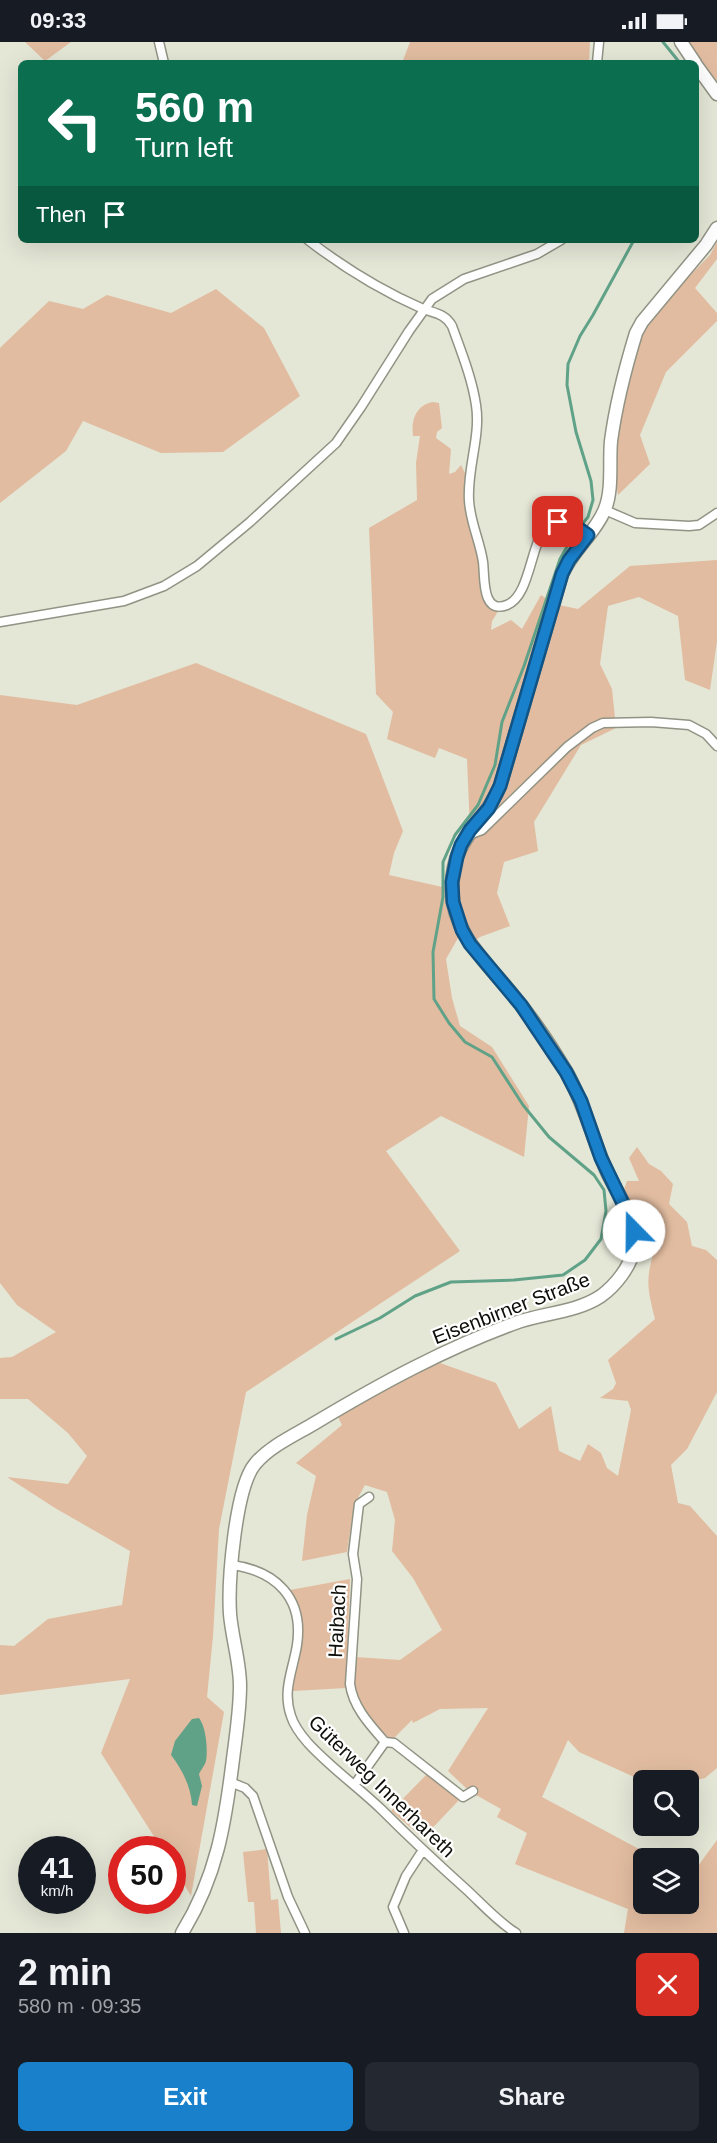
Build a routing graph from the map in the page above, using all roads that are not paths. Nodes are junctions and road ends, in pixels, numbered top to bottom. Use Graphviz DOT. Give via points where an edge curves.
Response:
graph roads {
  1 [pos="159,42"];
  2 [pos="599,42"];
  3 [pos="681,42"];
  4 [pos="163,60"];
  5 [pos="597,60"];
  6 [pos="692,60"];
  7 [pos="699,69"];
  8 [pos="717,94"];
  9 [pos="717,228"];
  10 [pos="312,243"];
  11 [pos="556,243"];
  12 [pos="424,309"];
  13 [pos="605,510"];
  14 [pos="717,513"];
  15 [pos="582,531"];
  16 [pos="0,622"];
  17 [pos="717,746"];
  18 [pos="470,830"];
  19 [pos="369,1497"];
  20 [pos="232,1565"];
  21 [pos="385,1742"];
  22 [pos="230,1782"];
  23 [pos="355,1784"];
  24 [pos="473,1791"];
  25 [pos="423,1850"];
  26 [pos="182,1933"];
  27 [pos="305,1933"];
  28 [pos="404,1933"];
  29 [pos="516,1933"];
  1 -- 4 [label="street"];
  2 -- 5 [label="street"];
  3 -- 6 [label="main road"];
  7 -- 8 [label="main road"];
  9 -- 13 [label="main road, Eisenbirner Straße" via="636,333 615,410"];
  10 -- 12 [label="street" via="355,275"];
  11 -- 12 [label="street" via="537,254 464,279"];
  12 -- 15 [label="street" via="449,320 473,391 477,417 469,500 483,562 484,586 491,602 502,606 519,596 538,539 547,527 558,522"];
  12 -- 16 [label="street" via="336,443 197,566 164,586 124,602"];
  13 -- 14 [label="street" via="635,522 689,526 699,525"];
  13 -- 15 [label="main road, Eisenbirner Straße"];
  15 -- 18 [label="main road, Eisenbirner Straße" via="562,574 495,797"];
  17 -- 18 [label="street" via="689,725 603,723 567,747 482,830"];
  18 -- 20 [label="main road, Eisenbirner Straße" via="457,857 452,889 462,930 548,1043 574,1086 601,1158 630,1218 635,1238 632,1257 620,1278 599,1297 516,1323 403,1372 264,1455 244,1484"];
  19 -- 21 [label="street, Haibach" via="359,1503 350,1684 358,1708"];
  20 -- 22 [label="main road, Eisenbirner Straße" via="230,1616 240,1683"];
  20 -- 23 [label="street, Güterweg Innerhareth" via="260,1571 287,1592 296,1616 298,1637 288,1679 290,1714 299,1733"];
  21 -- 23 [label="street"];
  21 -- 24 [label="street, Haibach" via="400,1746 463,1797"];
  22 -- 26 [label="main road, Eisenbirner Straße" via="215,1864"];
  22 -- 27 [label="street" via="253,1796 288,1897"];
  23 -- 25 [label="street, Güterweg Innerhareth"];
  25 -- 28 [label="street" via="393,1907"];
  25 -- 29 [label="street, Güterweg Innerhareth"];
}
